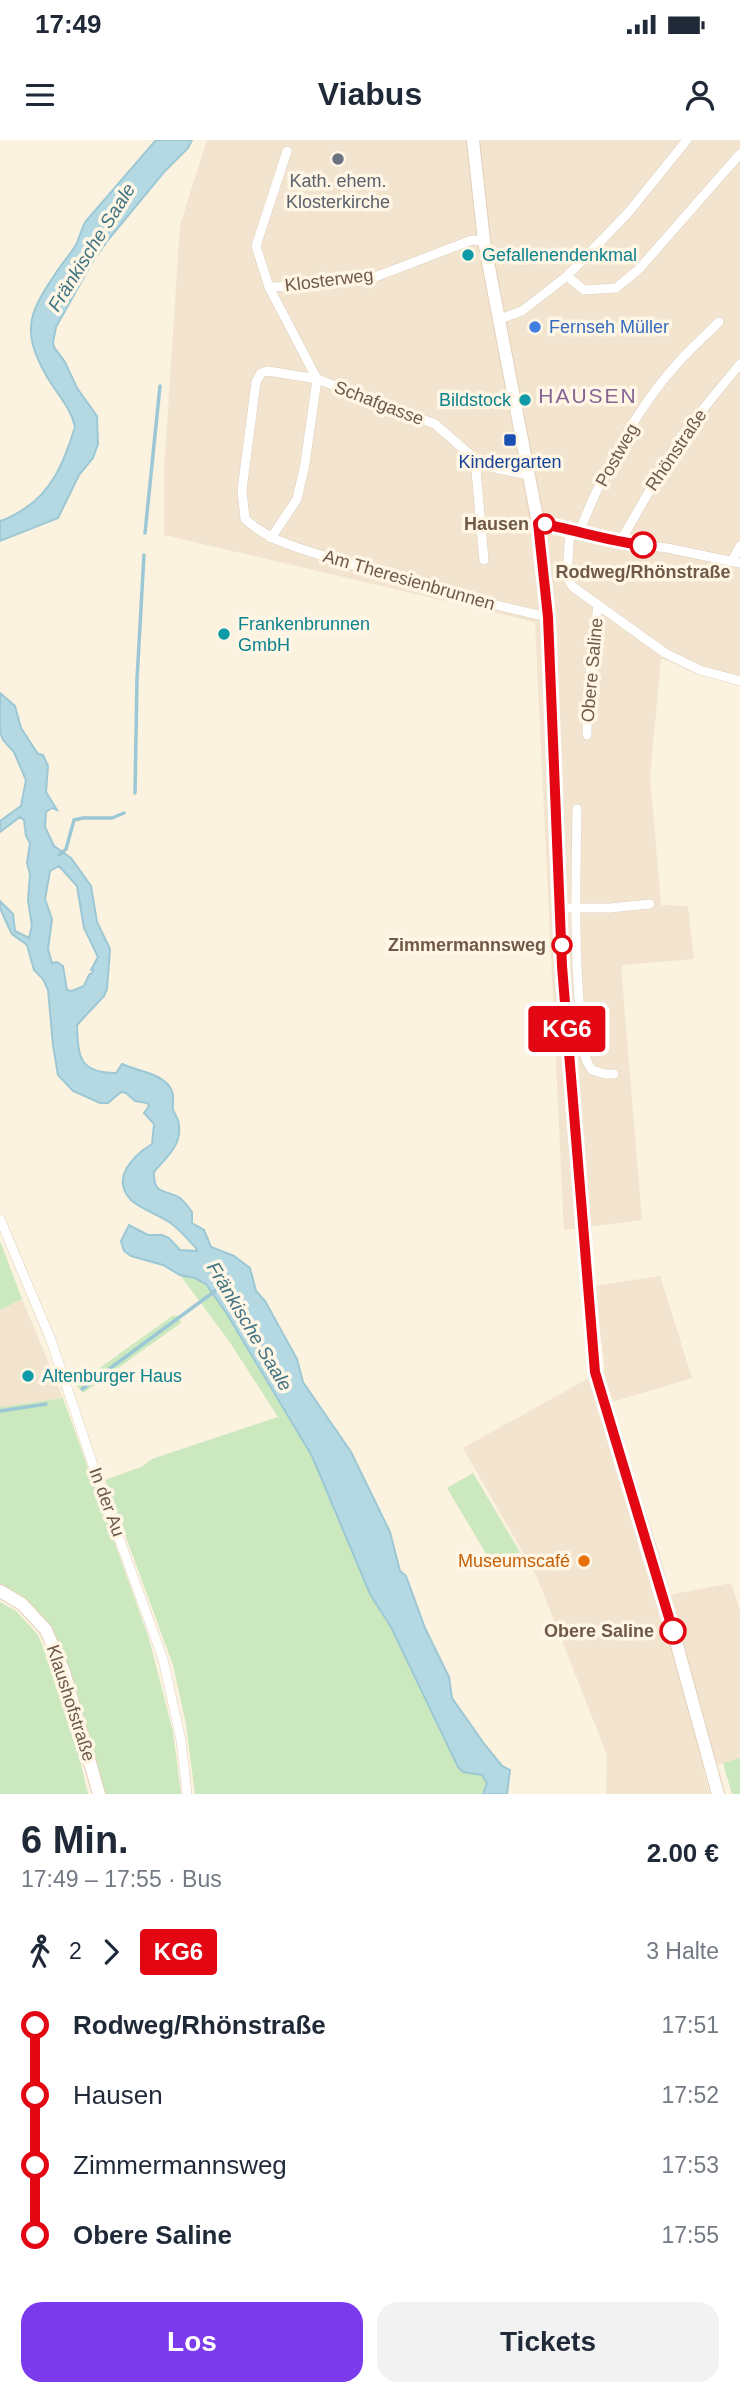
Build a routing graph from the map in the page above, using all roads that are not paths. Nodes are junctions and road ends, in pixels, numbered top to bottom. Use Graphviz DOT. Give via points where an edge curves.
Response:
graph roads {
  1 [pos="473,140"];
  2 [pos="687,140"];
  3 [pos="286,151"];
  4 [pos="740,154"];
  5 [pos="484,241"];
  6 [pos="567,276"];
  7 [pos="269,287"];
  8 [pos="499,319"];
  9 [pos="719,322"];
  10 [pos="740,363"];
  11 [pos="317,379"];
  12 [pos="475,459"];
  13 [pos="530,475"];
  14 [pos="538,523"];
  15 [pos="570,528"];
  16 [pos="580,530"];
  17 [pos="271,538"];
  18 [pos="620,542"];
  19 [pos="740,547"];
  20 [pos="484,560"];
  21 [pos="736,562"];
  22 [pos="598,605"];
  23 [pos="548,617"];
  24 [pos="740,681"];
  25 [pos="587,736"];
  26 [pos="577,809"];
  27 [pos="650,904"];
  28 [pos="560,908"];
  29 [pos="575,908"];
  30 [pos="614,1074"];
  31 [pos="0,1219"];
  32 [pos="0,1591"];
  33 [pos="99,1794"];
  34 [pos="187,1794"];
  35 [pos="718,1794"];
  1 -- 5 [label="main road, Obere Saline"];
  2 -- 6 [label="street" via="628,213"];
  3 -- 7 [label="street, Klosterweg" via="256,246"];
  4 -- 6 [label="street" via="639,269 616,288 584,290"];
  5 -- 7 [label="street, Klosterweg" via="472,240 375,277"];
  5 -- 8 [label="main road, Obere Saline"];
  6 -- 8 [label="street" via="523,311"];
  7 -- 11 [label="street, Schafgasse"];
  8 -- 13 [label="main road, Obere Saline"];
  9 -- 16 [label="street, Postweg" via="676,365 643,408 593,497"];
  10 -- 18 [label="street, Rhönstraße" via="681,436"];
  11 -- 12 [label="street, Schafgasse" via="435,424"];
  11 -- 17 [label="street" via="297,499"];
  11 -- 17 [label="street, Am Theresienbrunnen" via="268,371 256,382 242,490 245,519"];
  12 -- 13 [label="street, Schafgasse"];
  12 -- 20 [label="street"];
  13 -- 14 [label="main road, Obere Saline"];
  14 -- 15 [label="street"];
  14 -- 23 [label="main road, Obere Saline"];
  15 -- 16 [label="street"];
  15 -- 22 [label="street" via="567,577"];
  16 -- 18 [label="street"];
  17 -- 23 [label="street, Am Theresienbrunnen" via="485,603"];
  18 -- 21 [label="street"];
  19 -- 21 [label="street"];
  22 -- 24 [label="street" via="665,653 700,670"];
  22 -- 25 [label="street, Obere Saline"];
  23 -- 28 [label="main road, Obere Saline"];
  26 -- 29 [label="street"];
  27 -- 29 [label="street"];
  28 -- 29 [label="street"];
  28 -- 35 [label="main road, Obere Saline" via="595,1372 655,1565"];
  29 -- 30 [label="street" via="584,1057 592,1070"];
  31 -- 34 [label="street, In der Au" via="51,1340 163,1659 181,1740"];
  32 -- 33 [label="main road, Klaushofstraße" via="22,1604 46,1630 64,1672"];
}
